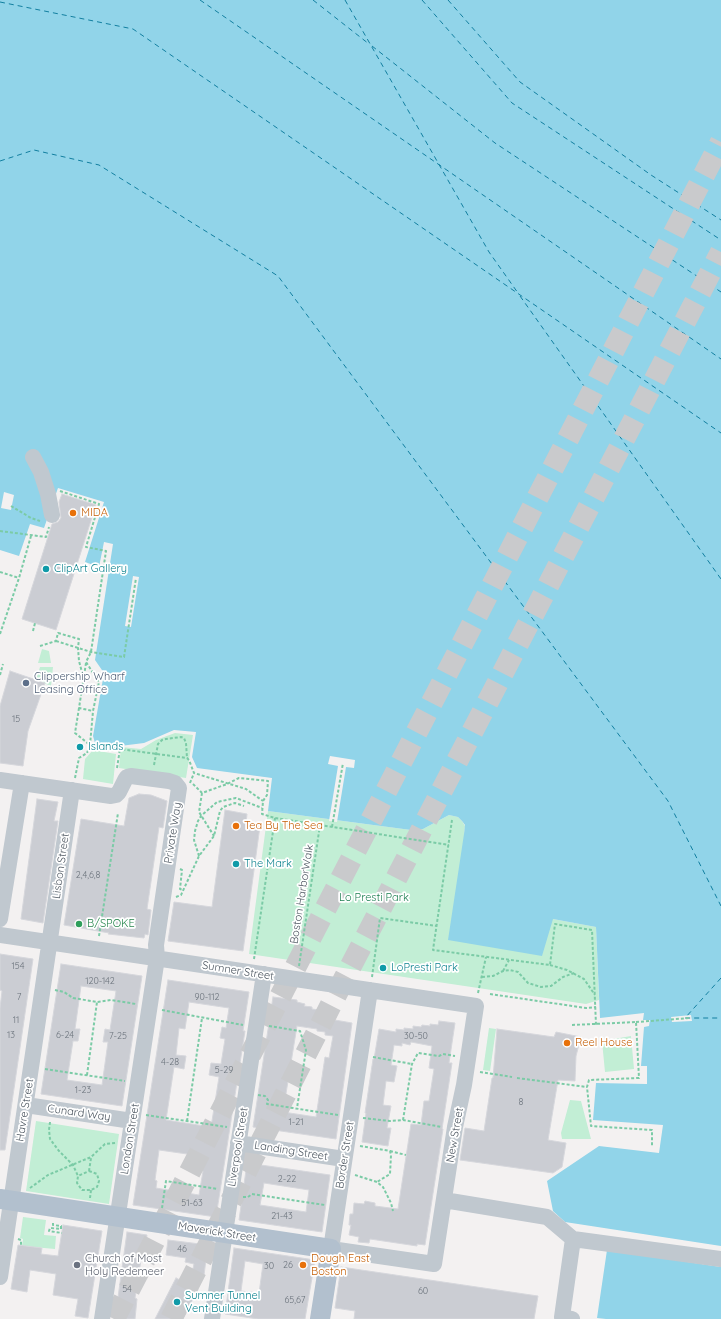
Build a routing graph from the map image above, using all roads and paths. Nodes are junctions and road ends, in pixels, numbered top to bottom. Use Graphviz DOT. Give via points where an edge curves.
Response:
graph roads {
  1 [pos="33,457"];
  2 [pos="11,506"];
  3 [pos="52,515"];
  4 [pos="31,518"];
  5 [pos="0,531"];
  6 [pos="31,536"];
  7 [pos="0,572"];
  8 [pos="19,578"];
  9 [pos="136,578"];
  10 [pos="35,623"];
  11 [pos="33,631"];
  12 [pos="0,634"];
  13 [pos="56,641"];
  14 [pos="40,646"];
  15 [pos="78,648"];
  16 [pos="91,652"];
  17 [pos="86,662"];
  18 [pos="3,664"];
  19 [pos="0,675"];
  20 [pos="84,680"];
  21 [pos="79,708"];
  22 [pos="93,711"];
  23 [pos="90,745"];
  24 [pos="156,754"];
  25 [pos="187,758"];
  26 [pos="343,763"];
  27 [pos="154,767"];
  28 [pos="194,773"];
  29 [pos="0,780"];
  30 [pos="22,784"];
  31 [pos="226,784"];
  32 [pos="74,785"];
  33 [pos="189,787"];
  34 [pos="196,787"];
  35 [pos="202,792"];
  36 [pos="263,801"];
  37 [pos="244,806"];
  38 [pos="262,808"];
  39 [pos="118,813"];
  40 [pos="202,816"];
  41 [pos="275,818"];
  42 [pos="452,820"];
  43 [pos="320,825"];
  44 [pos="332,827"];
  45 [pos="214,836"];
  46 [pos="450,845"];
  47 [pos="199,856"];
  48 [pos="181,895"];
  49 [pos="0,919"];
  50 [pos="437,926"];
  51 [pos="0,935"];
  52 [pos="99,936"];
  53 [pos="50,942"];
  54 [pos="486,957"];
  55 [pos="157,958"];
  56 [pos="254,958"];
  57 [pos="509,960"];
  58 [pos="550,965"];
  59 [pos="299,966"];
  60 [pos="503,971"];
  61 [pos="574,973"];
  62 [pos="264,974"];
  63 [pos="482,977"];
  64 [pos="53,990"];
  65 [pos="370,990"];
  66 [pos="490,994"];
  67 [pos="595,996"];
  68 [pos="477,1000"];
  69 [pos="97,1002"];
  70 [pos="139,1005"];
  71 [pos="596,1007"];
  72 [pos="158,1010"];
  73 [pos="202,1018"];
  74 [pos="690,1018"];
  75 [pos="636,1022"];
  76 [pos="246,1025"];
  77 [pos="264,1025"];
  78 [pos="572,1025"];
  79 [pos="596,1025"];
  80 [pos="368,1056"];
  81 [pos="456,1056"];
  82 [pos="412,1064"];
  83 [pos="43,1069"];
  84 [pos="478,1072"];
  85 [pos="87,1075"];
  86 [pos="512,1077"];
  87 [pos="517,1078"];
  88 [pos="128,1081"];
  89 [pos="587,1087"];
  90 [pos="254,1094"];
  91 [pos="26,1105"];
  92 [pos="297,1108"];
  93 [pos="342,1115"];
  94 [pos="359,1117"];
  95 [pos="138,1118"];
  96 [pos="403,1120"];
  97 [pos="50,1121"];
  98 [pos="187,1121"];
  99 [pos="230,1127"];
  100 [pos="446,1127"];
  101 [pos="238,1143"];
  102 [pos="120,1144"];
  103 [pos="355,1146"];
  104 [pos="652,1147"];
  105 [pos="390,1151"];
  106 [pos="406,1155"];
  107 [pos="91,1157"];
  108 [pos="73,1165"];
  109 [pos="348,1166"];
  110 [pos="89,1171"];
  111 [pos="78,1176"];
  112 [pos="377,1182"];
  113 [pos="221,1189"];
  114 [pos="239,1196"];
  115 [pos="12,1197"];
  116 [pos="444,1200"];
  117 [pos="328,1206"];
  118 [pos="393,1211"];
  119 [pos="160,1214"];
  120 [pos="118,1217"];
  121 [pos="54,1220"];
  122 [pos="50,1223"];
  123 [pos="50,1228"];
  124 [pos="62,1233"];
  125 [pos="224,1233"];
  126 [pos="573,1239"];
  127 [pos="331,1249"];
  128 [pos="721,1259"];
  129 [pos="434,1264"];
  130 [pos="0,1277"];
  131 [pos="215,1318"];
  132 [pos="102,1319"];
  133 [pos="320,1319"];
  134 [pos="572,1319"];
  1 -- 3 [label="street" via="41,472"];
  2 -- 4 [label="path"];
  3 -- 6 [label="path" via="46,537"];
  3 -- 16 [label="path" via="59,491 99,504 86,547 106,551"];
  5 -- 6 [label="path"];
  6 -- 8 [label="path"];
  7 -- 8 [label="path"];
  8 -- 12 [label="path"];
  9 -- 16 [label="path" via="124,657"];
  10 -- 11 [label="path"];
  13 -- 14 [label="path"];
  13 -- 15 [label="path"];
  13 -- 15 [label="path" via="58,632 79,639"];
  15 -- 16 [label="path"];
  15 -- 20 [label="path"];
  16 -- 17 [label="path"];
  17 -- 20 [label="path"];
  17 -- 22 [label="path" via="99,682"];
  18 -- 19 [label="path"];
  20 -- 21 [label="path"];
  21 -- 22 [label="path"];
  21 -- 23 [label="path" via="75,733"];
  22 -- 23 [label="path"];
  23 -- 24 [label="path"];
  23 -- 32 [label="path" via="87,753 79,758"];
  24 -- 25 [label="path"];
  24 -- 25 [label="path" via="158,744 162,740 181,737 186,743"];
  24 -- 27 [label="path"];
  25 -- 28 [label="path"];
  26 -- 44 [label="path"];
  28 -- 31 [label="path"];
  28 -- 33 [label="path"];
  29 -- 30 [label="street"];
  30 -- 32 [label="street"];
  30 -- 49 [label="street"];
  31 -- 35 [label="path"];
  31 -- 36 [label="path" via="246,789"];
  31 -- 36 [label="path" via="238,778 268,781 267,796"];
  32 -- 53 [label="street, Lisbon Street"];
  32 -- 55 [label="street, Private Way" via="111,796 116,795 127,777 131,776 169,781 179,788 156,944"];
  34 -- 35 [label="path"];
  35 -- 40 [label="path" via="199,812"];
  36 -- 38 [label="path"];
  37 -- 45 [label="path" via="235,803 223,807"];
  38 -- 40 [label="path" via="236,798 217,802"];
  38 -- 41 [label="path" via="262,814"];
  39 -- 52 [label="path"];
  40 -- 45 [label="path"];
  40 -- 47 [label="path" via="198,821 194,840"];
  41 -- 43 [label="path"];
  41 -- 56 [label="path"];
  42 -- 46 [label="path"];
  43 -- 44 [label="path"];
  43 -- 59 [label="path, Boston HarborWalk"];
  44 -- 46 [label="path"];
  45 -- 47 [label="path"];
  46 -- 50 [label="path"];
  47 -- 48 [label="path"];
  50 -- 54 [label="path" via="434,950"];
  50 -- 65 [label="path" via="380,918"];
  51 -- 53 [label="street, Sumner Street"];
  53 -- 55 [label="street, Sumner Street"];
  53 -- 91 [label="street, Havre Street"];
  54 -- 57 [label="path"];
  54 -- 63 [label="path"];
  55 -- 62 [label="street, Sumner Street"];
  55 -- 95 [label="street, London Street"];
  57 -- 58 [label="path"];
  57 -- 60 [label="path"];
  58 -- 61 [label="path"];
  58 -- 67 [label="path" via="555,924 592,930"];
  60 -- 61 [label="path" via="518,972 528,983 541,987 551,986"];
  60 -- 63 [label="path" via="493,976"];
  61 -- 67 [label="path" via="584,979"];
  62 -- 65 [label="street, Sumner Street"];
  62 -- 101 [label="street, Liverpool Street"];
  63 -- 68 [label="path"];
  64 -- 69 [label="path" via="64,992 73,998"];
  65 -- 68 [label="street, Sumner Street"];
  65 -- 109 [label="street, Border Street"];
  66 -- 71 [label="path" via="586,1008"];
  67 -- 71 [label="path"];
  68 -- 116 [label="street, New Street"];
  69 -- 70 [label="path" via="111,1000"];
  69 -- 85 [label="path"];
  71 -- 79 [label="path"];
  72 -- 73 [label="path"];
  73 -- 76 [label="path"];
  73 -- 98 [label="path"];
  74 -- 75 [label="path"];
  75 -- 79 [label="path"];
  75 -- 89 [label="path" via="639,1078 588,1080"];
  77 -- 92 [label="path" via="300,1031 306,1050"];
  78 -- 79 [label="path"];
  80 -- 82 [label="path"];
  81 -- 82 [label="path" via="418,1053"];
  82 -- 96 [label="path"];
  83 -- 85 [label="path"];
  84 -- 86 [label="path"];
  85 -- 88 [label="path"];
  87 -- 89 [label="path"];
  89 -- 104 [label="path" via="591,1126 652,1130"];
  90 -- 92 [label="path" via="265,1096 267,1104"];
  91 -- 95 [label="street, Cunard Way"];
  91 -- 115 [label="street, Havre Street"];
  92 -- 93 [label="path"];
  94 -- 96 [label="path"];
  95 -- 98 [label="path"];
  95 -- 120 [label="street, London Street"];
  96 -- 100 [label="path"];
  97 -- 108 [label="path" via="50,1139"];
  98 -- 99 [label="path"];
  101 -- 109 [label="street, Landing Street"];
  101 -- 125 [label="street, Liverpool Street"];
  102 -- 107 [label="path" via="105,1144"];
  103 -- 105 [label="path"];
  105 -- 106 [label="path"];
  105 -- 112 [label="path" via="390,1174"];
  107 -- 108 [label="path"];
  107 -- 110 [label="path"];
  108 -- 111 [label="path"];
  108 -- 115 [label="path" via="48,1175"];
  109 -- 112 [label="path"];
  109 -- 127 [label="street, Border Street"];
  110 -- 111 [label="path"];
  110 -- 111 [label="path" via="97,1174 99,1181 97,1187 91,1190 82,1190 77,1183"];
  112 -- 118 [label="path" via="383,1187"];
  113 -- 119 [label="path" via="166,1181"];
  114 -- 117 [label="path" via="248,1197 252,1194"];
  115 -- 120 [label="main road, Maverick Street"];
  115 -- 130 [label="street, Havre Street"];
  116 -- 126 [label="street" via="547,1217"];
  116 -- 129 [label="street, New Street"];
  120 -- 125 [label="main road, Maverick Street"];
  120 -- 132 [label="street, London Street"];
  121 -- 123 [label="path" via="53,1225 61,1226 60,1229"];
  122 -- 123 [label="path"];
  123 -- 124 [label="path" via="49,1231"];
  125 -- 127 [label="main road, Maverick Street"];
  125 -- 131 [label="street, Liverpool Street"];
  126 -- 128 [label="street"];
  126 -- 134 [label="street" via="562,1317"];
  127 -- 129 [label="street, Maverick Street"];
  127 -- 133 [label="main road, Border Street"];
}
